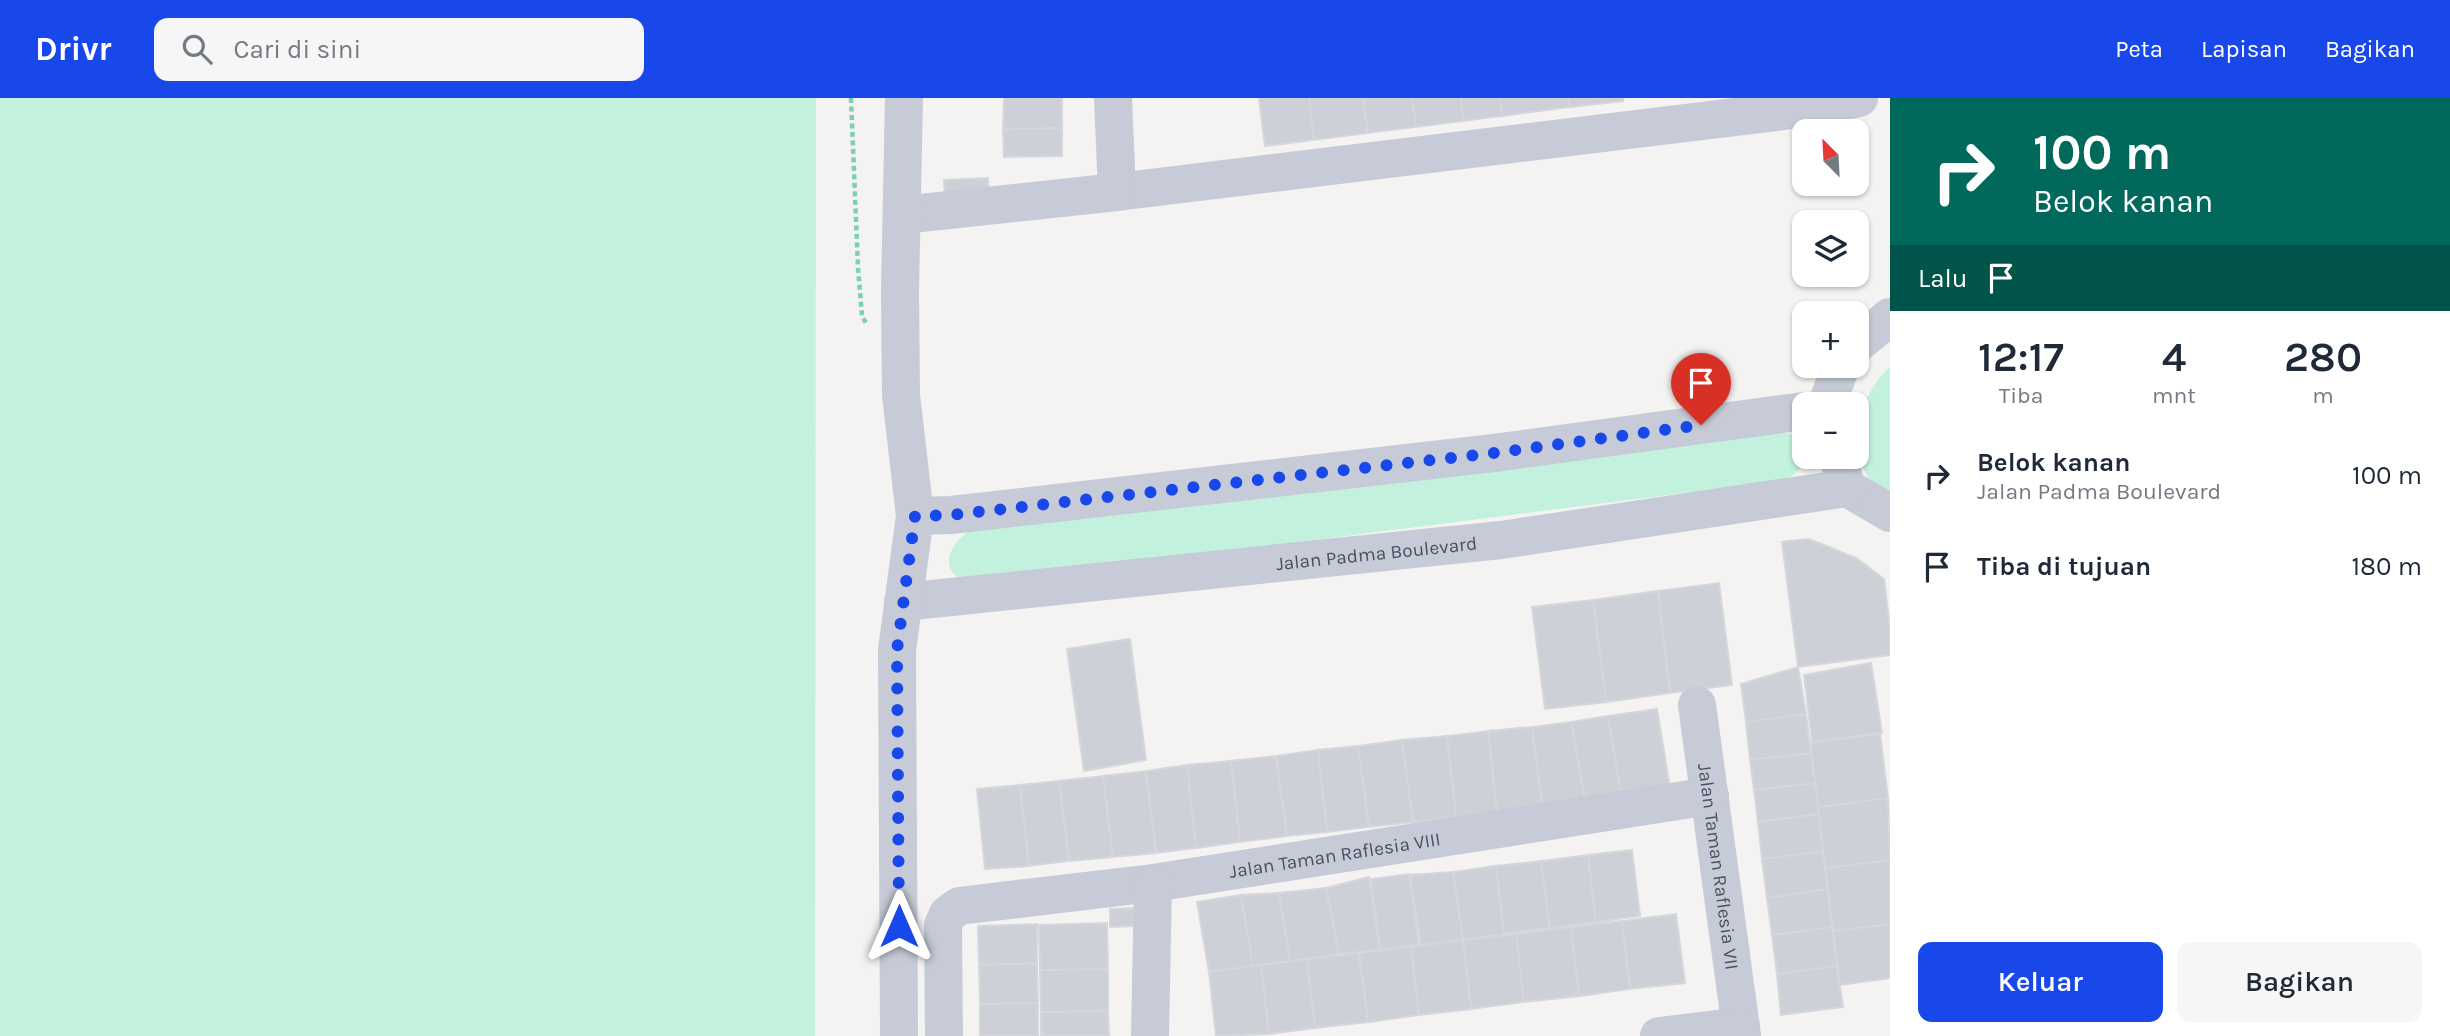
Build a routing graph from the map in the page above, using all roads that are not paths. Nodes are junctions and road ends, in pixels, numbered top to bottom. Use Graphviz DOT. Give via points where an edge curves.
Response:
graph roads {
  1 [pos="904,98"];
  2 [pos="1113,98"];
  3 [pos="1859,98"];
  4 [pos="1117,192"];
  5 [pos="902,215"];
  6 [pos="1890,317"];
  7 [pos="1869,334"];
  8 [pos="1792,413"];
  9 [pos="1842,472"];
  10 [pos="1890,513"];
  11 [pos="915,516"];
  12 [pos="903,602"];
  13 [pos="1697,705"];
  14 [pos="1710,796"];
  15 [pos="1153,883"];
  16 [pos="1741,1031"];
  17 [pos="900,1036"];
  18 [pos="944,1036"];
  19 [pos="1150,1036"];
  20 [pos="1659,1036"];
  1 -- 5 [label="street"];
  2 -- 4 [label="street"];
  3 -- 4 [label="street" via="1809,108"];
  4 -- 5 [label="street"];
  5 -- 11 [label="street" via="901,396"];
  6 -- 7 [label="street"];
  8 -- 11 [label="street" via="1494,453"];
  9 -- 10 [label="street"];
  9 -- 12 [label="street, Jalan Padma Boulevard" via="1501,540"];
  11 -- 12 [label="street"];
  12 -- 17 [label="street" via="897,650"];
  13 -- 14 [label="street, Jalan Taman Raflesia VII"];
  14 -- 15 [label="street, Jalan Taman Raflesia VIII"];
  14 -- 16 [label="street, Jalan Taman Raflesia VII"];
  15 -- 18 [label="street, Jalan Taman Raflesia VIII" via="959,906 948,914 943,925"];
  15 -- 19 [label="street"];
  16 -- 20 [label="street"];
}
